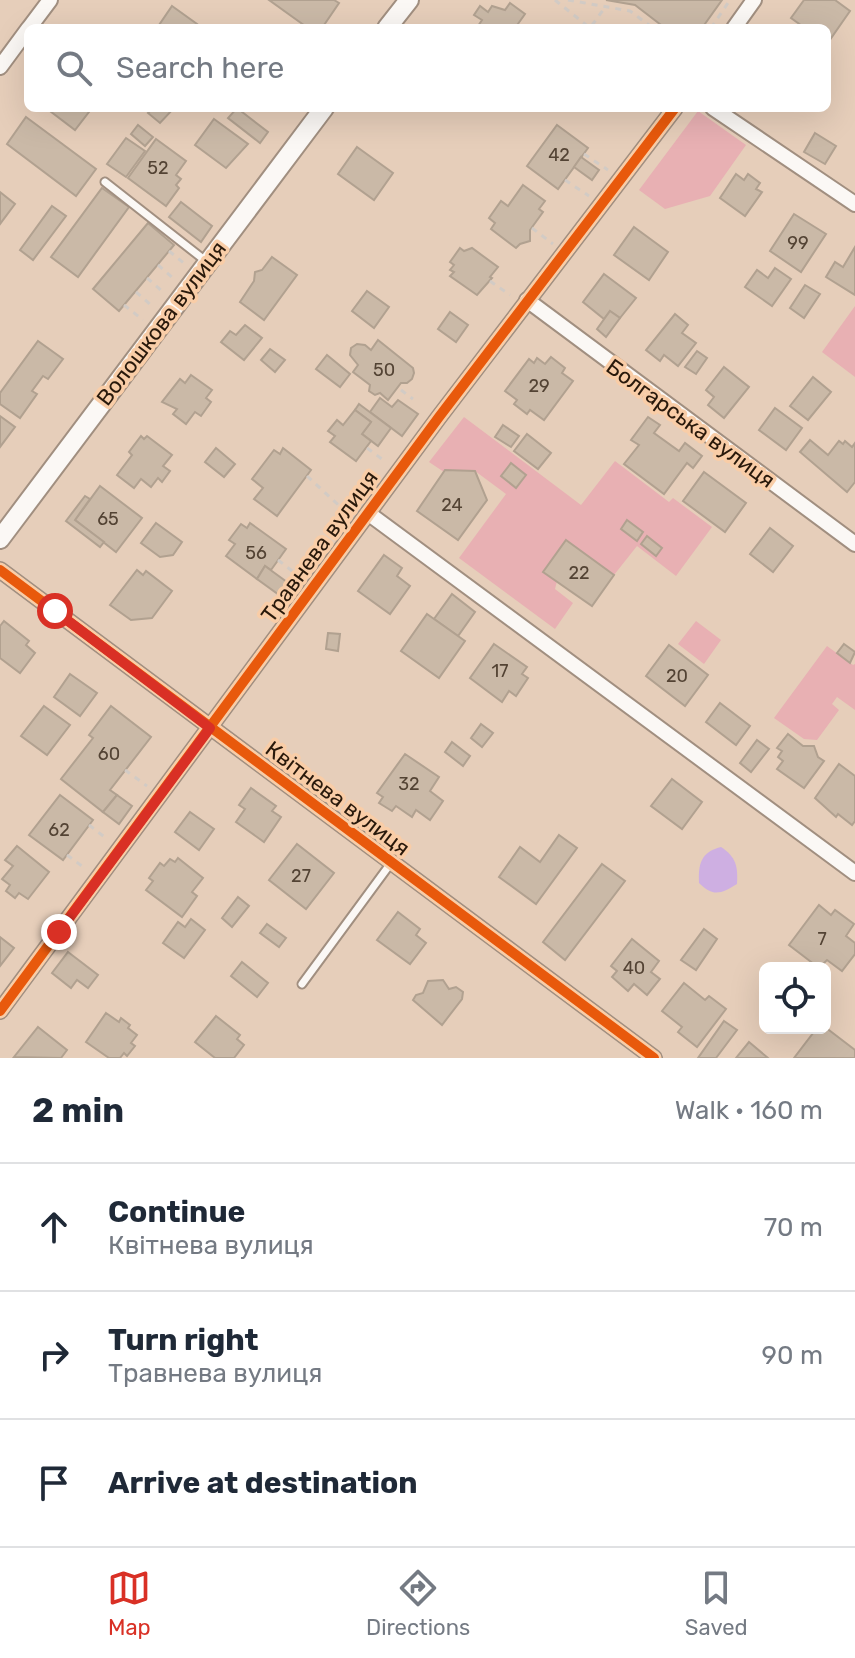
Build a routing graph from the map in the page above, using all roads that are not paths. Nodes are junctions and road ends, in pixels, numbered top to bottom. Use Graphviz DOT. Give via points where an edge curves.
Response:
graph roads {
  1 [pos="50,0"];
  2 [pos="409,0"];
  3 [pos="754,0"];
  4 [pos="31,24"];
  5 [pos="390,24"];
  6 [pos="737,24"];
  7 [pos="24,34"];
  8 [pos="0,67"];
  9 [pos="321,112"];
  10 [pos="672,112"];
  11 [pos="719,112"];
  12 [pos="105,182"];
  13 [pos="855,204"];
  14 [pos="207,262"];
  15 [pos="520,299"];
  16 [pos="368,513"];
  17 [pos="0,539"];
  18 [pos="855,544"];
  19 [pos="0,570"];
  20 [pos="210,728"];
  21 [pos="391,863"];
  22 [pos="855,873"];
  23 [pos="302,984"];
  24 [pos="0,1011"];
  25 [pos="654,1058"];
  1 -- 4 [label="street"];
  2 -- 5 [label="street"];
  3 -- 6 [label="street"];
  7 -- 8 [label="street"];
  9 -- 14 [label="street, Волошкова вулиця"];
  10 -- 15 [label="street, Травнева вулиця"];
  11 -- 13 [label="street"];
  12 -- 14 [label="lane"];
  14 -- 17 [label="street, Волошкова вулиця"];
  15 -- 16 [label="street, Травнева вулиця"];
  15 -- 18 [label="street, Болгарська вулиця"];
  16 -- 20 [label="street, Травнева вулиця"];
  16 -- 22 [label="street"];
  19 -- 20 [label="street, Квітнева вулиця"];
  20 -- 21 [label="street, Квітнева вулиця"];
  20 -- 24 [label="street, Травнева вулиця"];
  21 -- 23 [label="lane"];
  21 -- 25 [label="street, Квітнева вулиця"];
}
